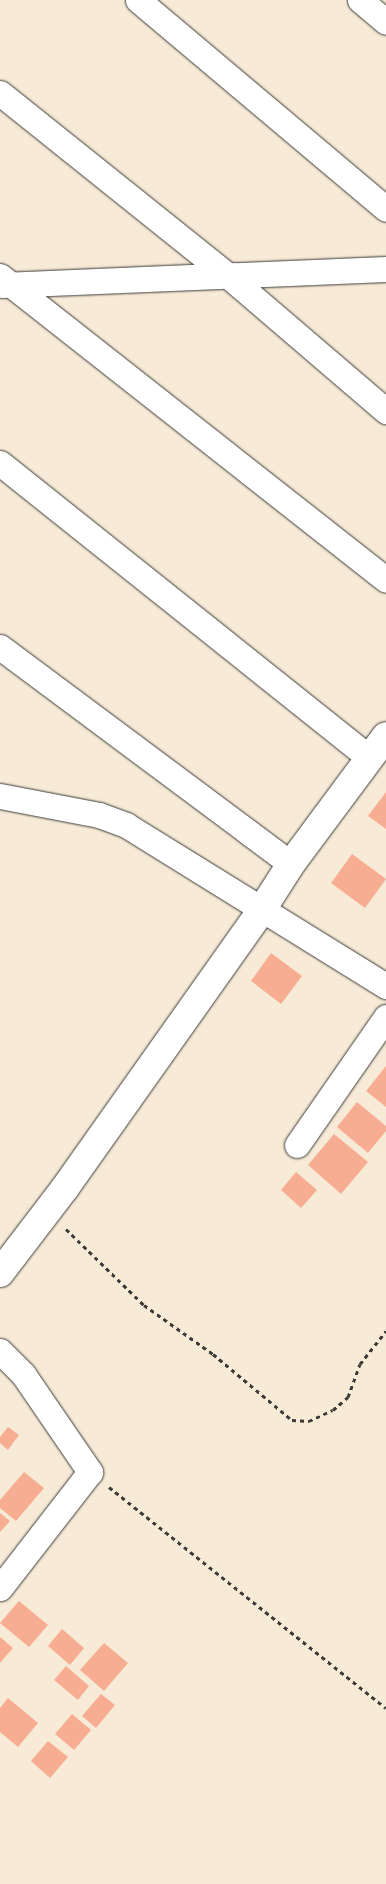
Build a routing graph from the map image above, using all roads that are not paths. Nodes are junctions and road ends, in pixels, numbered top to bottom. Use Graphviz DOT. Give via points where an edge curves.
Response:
graph roads {
  1 [pos="138,0"];
  2 [pos="360,0"];
  3 [pos="386,22"];
  4 [pos="0,93"];
  5 [pos="386,209"];
  6 [pos="386,269"];
  7 [pos="226,274"];
  8 [pos="3,281"];
  9 [pos="386,411"];
  10 [pos="0,463"];
  11 [pos="386,580"];
  12 [pos="0,647"];
  13 [pos="386,736"];
  14 [pos="370,758"];
  15 [pos="0,796"];
  16 [pos="291,864"];
  17 [pos="261,912"];
  18 [pos="386,986"];
  19 [pos="386,1017"];
  20 [pos="297,1146"];
  21 [pos="0,1273"];
  22 [pos="0,1352"];
  23 [pos="0,1588"];
  1 -- 5 [label="street"];
  2 -- 3 [label="street"];
  4 -- 7 [label="street"];
  6 -- 7 [label="street"];
  7 -- 8 [label="street"];
  7 -- 9 [label="street"];
  8 -- 11 [label="street"];
  10 -- 14 [label="street"];
  12 -- 16 [label="street"];
  13 -- 14 [label="street"];
  14 -- 16 [label="street"];
  15 -- 17 [label="street" via="99,815 126,825"];
  16 -- 17 [label="street"];
  17 -- 18 [label="street"];
  17 -- 21 [label="street" via="48,1211"];
  19 -- 20 [label="street"];
  22 -- 23 [label="street" via="23,1374 90,1472"];
}
